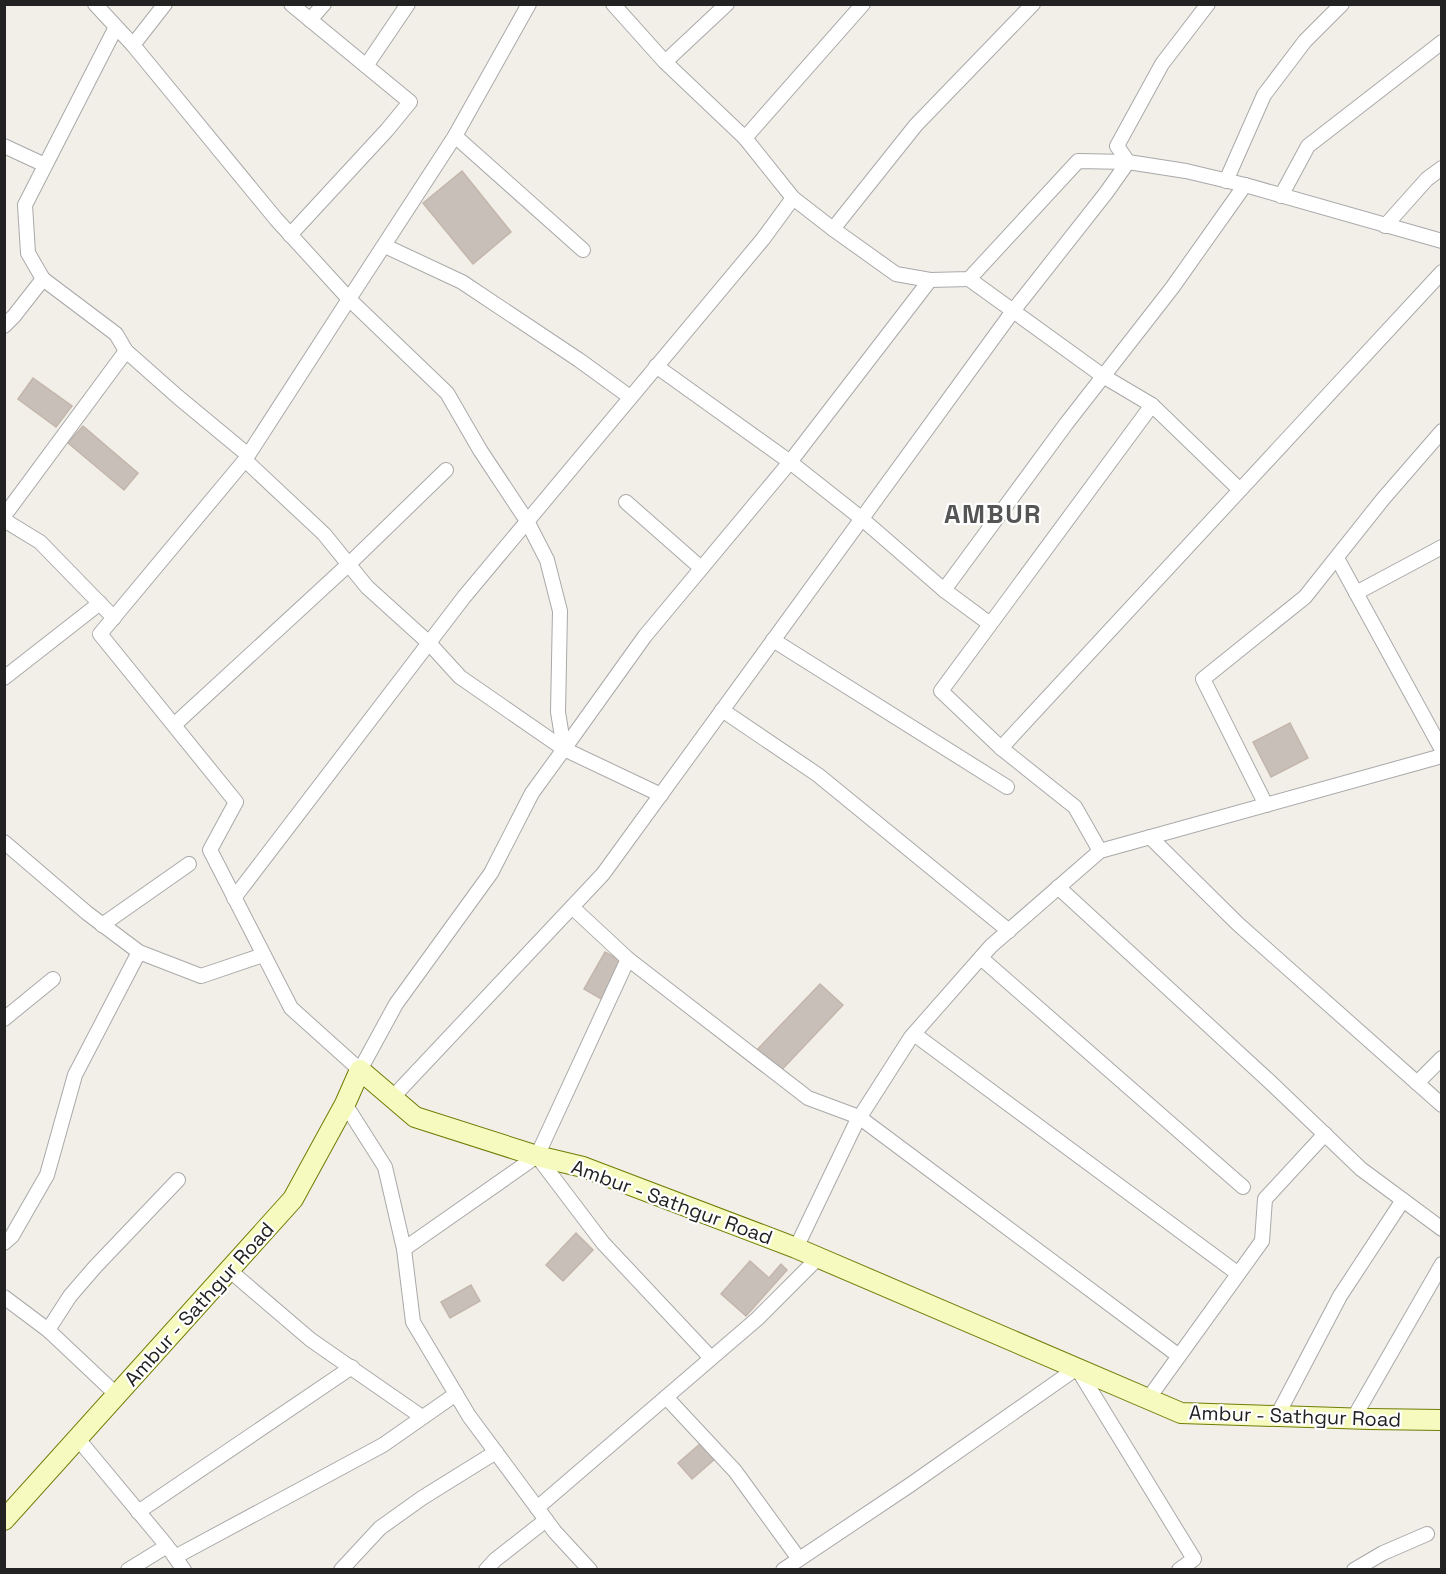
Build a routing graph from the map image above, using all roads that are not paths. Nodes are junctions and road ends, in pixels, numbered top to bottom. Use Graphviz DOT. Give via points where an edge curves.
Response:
graph roads {
  1 [pos="95,4"];
  2 [pos="165,4"];
  3 [pos="291,4"];
  4 [pos="324,4"];
  5 [pos="408,4"];
  6 [pos="529,4"];
  7 [pos="613,4"];
  8 [pos="727,4"];
  9 [pos="863,4"];
  10 [pos="1033,4"];
  11 [pos="1208,4"];
  12 [pos="1342,4"];
  13 [pos="310,20"];
  14 [pos="116,27"];
  15 [pos="1442,42"];
  16 [pos="133,45"];
  17 [pos="665,62"];
  18 [pos="366,66"];
  19 [pos="455,136"];
  20 [pos="746,138"];
  21 [pos="4,146"];
  22 [pos="1128,162"];
  23 [pos="45,165"];
  24 [pos="1442,168"];
  25 [pos="1226,181"];
  26 [pos="1245,185"];
  27 [pos="1281,196"];
  28 [pos="793,198"];
  29 [pos="1385,226"];
  30 [pos="833,229"];
  31 [pos="290,235"];
  32 [pos="1442,242"];
  33 [pos="385,246"];
  34 [pos="583,250"];
  35 [pos="1442,272"];
  36 [pos="43,279"];
  37 [pos="969,279"];
  38 [pos="930,280"];
  39 [pos="349,299"];
  40 [pos="1013,310"];
  41 [pos="4,326"];
  42 [pos="126,351"];
  43 [pos="657,366"];
  44 [pos="1103,376"];
  45 [pos="630,397"];
  46 [pos="1152,405"];
  47 [pos="1442,431"];
  48 [pos="246,458"];
  49 [pos="790,462"];
  50 [pos="446,470"];
  51 [pos="1240,490"];
  52 [pos="626,502"];
  53 [pos="4,518"];
  54 [pos="861,519"];
  55 [pos="527,521"];
  56 [pos="1442,548"];
  57 [pos="1337,558"];
  58 [pos="349,564"];
  59 [pos="701,568"];
  60 [pos="944,590"];
  61 [pos="1356,593"];
  62 [pos="100,603"];
  63 [pos="114,618"];
  64 [pos="990,624"];
  65 [pos="774,639"];
  66 [pos="429,643"];
  67 [pos="4,678"];
  68 [pos="722,710"];
  69 [pos="174,725"];
  70 [pos="1001,748"];
  71 [pos="564,749"];
  72 [pos="1442,750"];
  73 [pos="1442,756"];
  74 [pos="1007,787"];
  75 [pos="661,795"];
  76 [pos="1266,805"];
  77 [pos="1150,837"];
  78 [pos="4,842"];
  79 [pos="1100,851"];
  80 [pos="189,864"];
  81 [pos="1058,888"];
  82 [pos="234,898"];
  83 [pos="572,907"];
  84 [pos="102,925"];
  85 [pos="1009,931"];
  86 [pos="139,952"];
  87 [pos="263,955"];
  88 [pos="981,958"];
  89 [pos="628,959"];
  90 [pos="53,980"];
  91 [pos="4,1019"];
  92 [pos="914,1034"];
  93 [pos="1442,1058"];
  94 [pos="360,1070"];
  95 [pos="1417,1083"];
  96 [pos="393,1098"];
  97 [pos="345,1104"];
  98 [pos="1442,1105"];
  99 [pos="859,1117"];
  100 [pos="1325,1134"];
  101 [pos="537,1156"];
  102 [pos="178,1180"];
  103 [pos="1243,1187"];
  104 [pos="1402,1200"];
  105 [pos="1442,1229"];
  106 [pos="4,1243"];
  107 [pos="796,1248"];
  108 [pos="404,1249"];
  109 [pos="818,1258"];
  110 [pos="1442,1264"];
  111 [pos="229,1270"];
  112 [pos="1237,1273"];
  113 [pos="4,1297"];
  114 [pos="48,1330"];
  115 [pos="1179,1356"];
  116 [pos="711,1359"];
  117 [pos="352,1367"];
  118 [pos="1077,1368"];
  119 [pos="456,1394"];
  120 [pos="117,1395"];
  121 [pos="666,1397"];
  122 [pos="1148,1399"];
  123 [pos="1277,1416"];
  124 [pos="422,1418"];
  125 [pos="1353,1419"];
  126 [pos="1441,1419"];
  127 [pos="78,1439"];
  128 [pos="496,1452"];
  129 [pos="537,1508"];
  130 [pos="138,1512"];
  131 [pos="4,1520"];
  132 [pos="546,1520"];
  133 [pos="1427,1534"];
  134 [pos="171,1552"];
  135 [pos="799,1559"];
  136 [pos="1197,1564"];
  137 [pos="128,1569"];
  138 [pos="184,1569"];
  139 [pos="341,1569"];
  140 [pos="486,1569"];
  141 [pos="590,1569"];
  142 [pos="783,1569"];
  143 [pos="1179,1569"];
  144 [pos="1354,1569"];
  1 -- 14 [label="street"];
  2 -- 16 [label="street"];
  3 -- 13 [label="street"];
  4 -- 13 [label="street"];
  5 -- 18 [label="street"];
  6 -- 19 [label="street"];
  7 -- 17 [label="street"];
  8 -- 17 [label="street"];
  9 -- 20 [label="street"];
  10 -- 30 [label="street" via="916,125"];
  11 -- 22 [label="street" via="1162,64 1117,146"];
  12 -- 25 [label="street" via="1305,41 1264,95"];
  13 -- 18 [label="street"];
  14 -- 16 [label="street"];
  14 -- 23 [label="street"];
  15 -- 27 [label="street" via="1308,146"];
  16 -- 31 [label="street"];
  17 -- 20 [label="street"];
  18 -- 31 [label="street" via="410,102"];
  19 -- 33 [label="street"];
  19 -- 34 [label="street"];
  20 -- 28 [label="street"];
  21 -- 23 [label="street"];
  22 -- 25 [label="street"];
  22 -- 37 [label="street" via="1078,161"];
  22 -- 40 [label="street"];
  23 -- 36 [label="street" via="25,206 28,253"];
  24 -- 29 [label="street"];
  25 -- 26 [label="street"];
  26 -- 27 [label="street"];
  26 -- 44 [label="street"];
  27 -- 29 [label="street"];
  28 -- 30 [label="street"];
  28 -- 43 [label="street"];
  29 -- 32 [label="street"];
  30 -- 38 [label="street" via="897,274"];
  31 -- 39 [label="street"];
  33 -- 39 [label="street"];
  33 -- 45 [label="street" via="462,282"];
  35 -- 51 [label="street"];
  36 -- 41 [label="street"];
  36 -- 42 [label="street" via="116,334"];
  37 -- 38 [label="street"];
  37 -- 40 [label="street"];
  38 -- 49 [label="street"];
  39 -- 48 [label="street"];
  39 -- 55 [label="street" via="447,393"];
  40 -- 44 [label="street"];
  40 -- 54 [label="street"];
  42 -- 48 [label="street"];
  42 -- 53 [label="street"];
  43 -- 45 [label="street"];
  43 -- 49 [label="street"];
  44 -- 46 [label="street"];
  44 -- 60 [label="street"];
  45 -- 55 [label="street"];
  46 -- 51 [label="street"];
  46 -- 64 [label="street"];
  47 -- 57 [label="street"];
  48 -- 58 [label="street"];
  48 -- 63 [label="street"];
  49 -- 54 [label="street"];
  49 -- 59 [label="street"];
  50 -- 58 [label="street"];
  51 -- 70 [label="street"];
  52 -- 59 [label="street"];
  53 -- 62 [label="street" via="40,542"];
  54 -- 60 [label="street"];
  54 -- 65 [label="street"];
  55 -- 66 [label="street"];
  55 -- 71 [label="street" via="547,560 560,611 558,712"];
  56 -- 61 [label="street"];
  57 -- 61 [label="street"];
  57 -- 76 [label="street" via="1305,597 1203,679"];
  58 -- 66 [label="street" via="367,587"];
  58 -- 69 [label="street"];
  59 -- 71 [label="street" via="645,636"];
  60 -- 64 [label="street"];
  61 -- 72 [label="street"];
  62 -- 63 [label="street"];
  62 -- 67 [label="street"];
  63 -- 69 [label="street" via="100,634"];
  64 -- 70 [label="street" via="941,691"];
  65 -- 68 [label="street"];
  65 -- 74 [label="street"];
  66 -- 71 [label="street" via="459,676"];
  66 -- 82 [label="street"];
  68 -- 75 [label="street"];
  68 -- 85 [label="street" via="818,775"];
  69 -- 82 [label="street" via="236,802 210,850"];
  70 -- 79 [label="street" via="1075,807"];
  71 -- 75 [label="street"];
  71 -- 94 [label="street" via="532,793 491,873 396,1004"];
  73 -- 76 [label="street"];
  75 -- 83 [label="street" via="603,874"];
  76 -- 77 [label="street"];
  77 -- 79 [label="street"];
  77 -- 95 [label="street" via="1238,924"];
  78 -- 84 [label="street"];
  79 -- 81 [label="street"];
  80 -- 84 [label="street"];
  81 -- 85 [label="street"];
  81 -- 100 [label="street"];
  82 -- 87 [label="street"];
  83 -- 89 [label="street"];
  83 -- 96 [label="street"];
  84 -- 86 [label="street"];
  85 -- 88 [label="street"];
  86 -- 87 [label="street" via="201,976"];
  86 -- 106 [label="street" via="75,1075 47,1175 12,1236"];
  87 -- 94 [label="street" via="291,1008"];
  88 -- 92 [label="street"];
  88 -- 103 [label="street"];
  89 -- 99 [label="street" via="808,1098"];
  89 -- 101 [label="street"];
  90 -- 91 [label="street"];
  92 -- 99 [label="street"];
  92 -- 112 [label="street"];
  93 -- 95 [label="street"];
  94 -- 96 [label="main road, Ambur - Sathgur Road"];
  94 -- 97 [label="main road, Ambur - Sathgur Road"];
  95 -- 98 [label="street"];
  96 -- 101 [label="main road, Ambur - Sathgur Road" via="415,1117"];
  97 -- 108 [label="street" via="386,1167"];
  97 -- 111 [label="main road, Ambur - Sathgur Road" via="293,1199"];
  99 -- 107 [label="street"];
  99 -- 115 [label="street"];
  100 -- 104 [label="street" via="1360,1169"];
  100 -- 112 [label="street" via="1265,1199 1262,1240"];
  101 -- 107 [label="main road, Ambur - Sathgur Road" via="583,1167"];
  101 -- 108 [label="street"];
  101 -- 116 [label="street" via="603,1243"];
  102 -- 114 [label="street" via="70,1296"];
  104 -- 105 [label="street"];
  104 -- 123 [label="street" via="1340,1296"];
  107 -- 109 [label="main road, Ambur - Sathgur Road"];
  108 -- 119 [label="street" via="413,1322"];
  109 -- 116 [label="street"];
  109 -- 118 [label="main road, Ambur - Sathgur Road"];
  110 -- 125 [label="street"];
  111 -- 117 [label="street" via="311,1340"];
  111 -- 120 [label="main road, Ambur - Sathgur Road"];
  112 -- 115 [label="street"];
  113 -- 114 [label="street"];
  114 -- 120 [label="street"];
  115 -- 122 [label="street"];
  116 -- 121 [label="street"];
  117 -- 124 [label="street"];
  117 -- 130 [label="street"];
  118 -- 122 [label="main road, Ambur - Sathgur Road"];
  118 -- 135 [label="street"];
  118 -- 136 [label="street"];
  119 -- 124 [label="street"];
  119 -- 128 [label="street"];
  120 -- 127 [label="main road, Ambur - Sathgur Road"];
  121 -- 129 [label="street"];
  121 -- 135 [label="street" via="735,1471"];
  122 -- 123 [label="main road, Ambur - Sathgur Road" via="1181,1413"];
  123 -- 125 [label="main road, Ambur - Sathgur Road"];
  124 -- 134 [label="street" via="383,1445"];
  125 -- 126 [label="main road, Ambur - Sathgur Road"];
  127 -- 130 [label="street"];
  127 -- 131 [label="main road, Ambur - Sathgur Road"];
  128 -- 129 [label="street"];
  128 -- 139 [label="street" via="380,1528"];
  129 -- 132 [label="street"];
  130 -- 134 [label="street"];
  132 -- 140 [label="street"];
  132 -- 141 [label="street"];
  133 -- 144 [label="street"];
  134 -- 137 [label="street"];
  134 -- 138 [label="street"];
  135 -- 142 [label="street"];
  136 -- 143 [label="street"];
}
